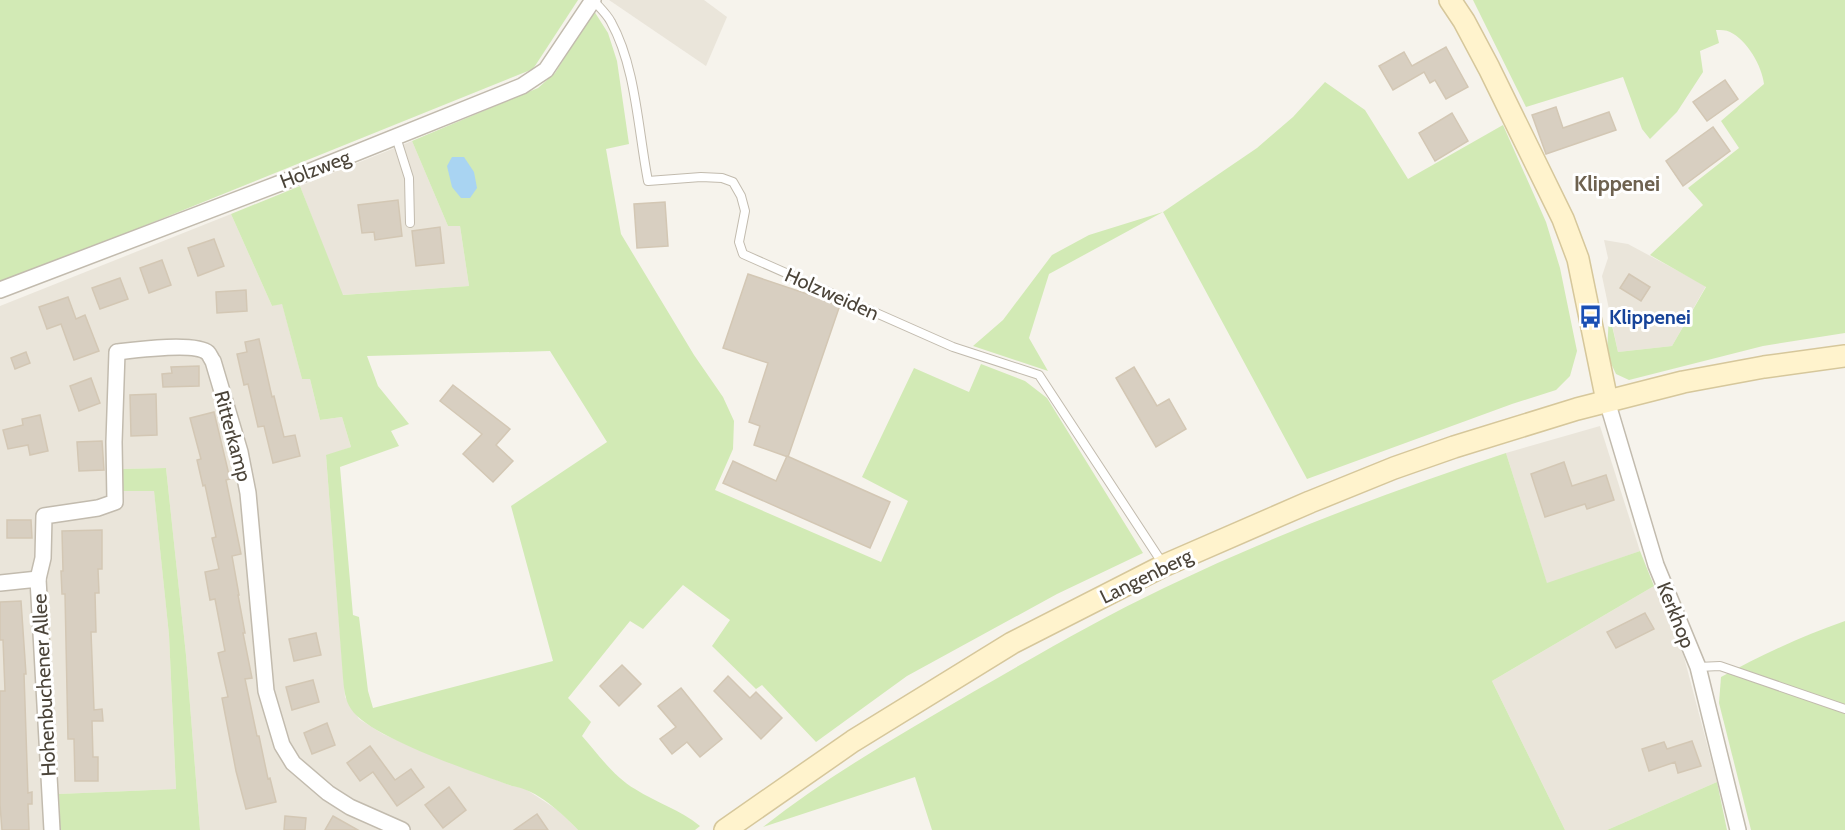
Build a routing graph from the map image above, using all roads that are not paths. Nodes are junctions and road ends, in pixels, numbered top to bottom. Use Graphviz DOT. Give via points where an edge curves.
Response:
graph roads {
  1 [pos="593,0"];
  2 [pos="1450,0"];
  3 [pos="396,137"];
  4 [pos="410,223"];
  5 [pos="0,290"];
  6 [pos="1845,356"];
  7 [pos="1607,401"];
  8 [pos="1163,566"];
  9 [pos="38,579"];
  10 [pos="0,584"];
  11 [pos="1698,667"];
  12 [pos="1845,709"];
  13 [pos="52,830"];
  14 [pos="402,830"];
  15 [pos="725,830"];
  16 [pos="1738,830"];
  1 -- 3 [label="street, Holzweg" via="546,70 522,86"];
  1 -- 8 [label="lane, Holzweiden" via="610,20 623,47 648,181 701,177 733,182 745,211 739,242 743,254 953,347 1039,375"];
  2 -- 7 [label="main road" via="1489,68 1563,219 1578,259"];
  3 -- 4 [label="lane" via="409,178"];
  3 -- 5 [label="street, Holzweg"];
  6 -- 7 [label="main road, Langenberg" via="1683,382"];
  7 -- 8 [label="main road, Langenberg" via="1394,468"];
  7 -- 11 [label="street, Kerkhop" via="1656,566"];
  8 -- 15 [label="main road, Langenberg" via="1012,643 853,741"];
  9 -- 10 [label="street, Hohenbuchener Allee"];
  9 -- 13 [label="street, Hohenbuchener Allee"];
  9 -- 14 [label="street, Ritterkamp" via="44,516 98,508 115,501 117,352 195,348 207,352 240,452 248,493 266,691 282,745 293,763 328,793"];
  11 -- 12 [label="lane" via="1720,666"];
  11 -- 16 [label="street, Kerkhop"];
}
